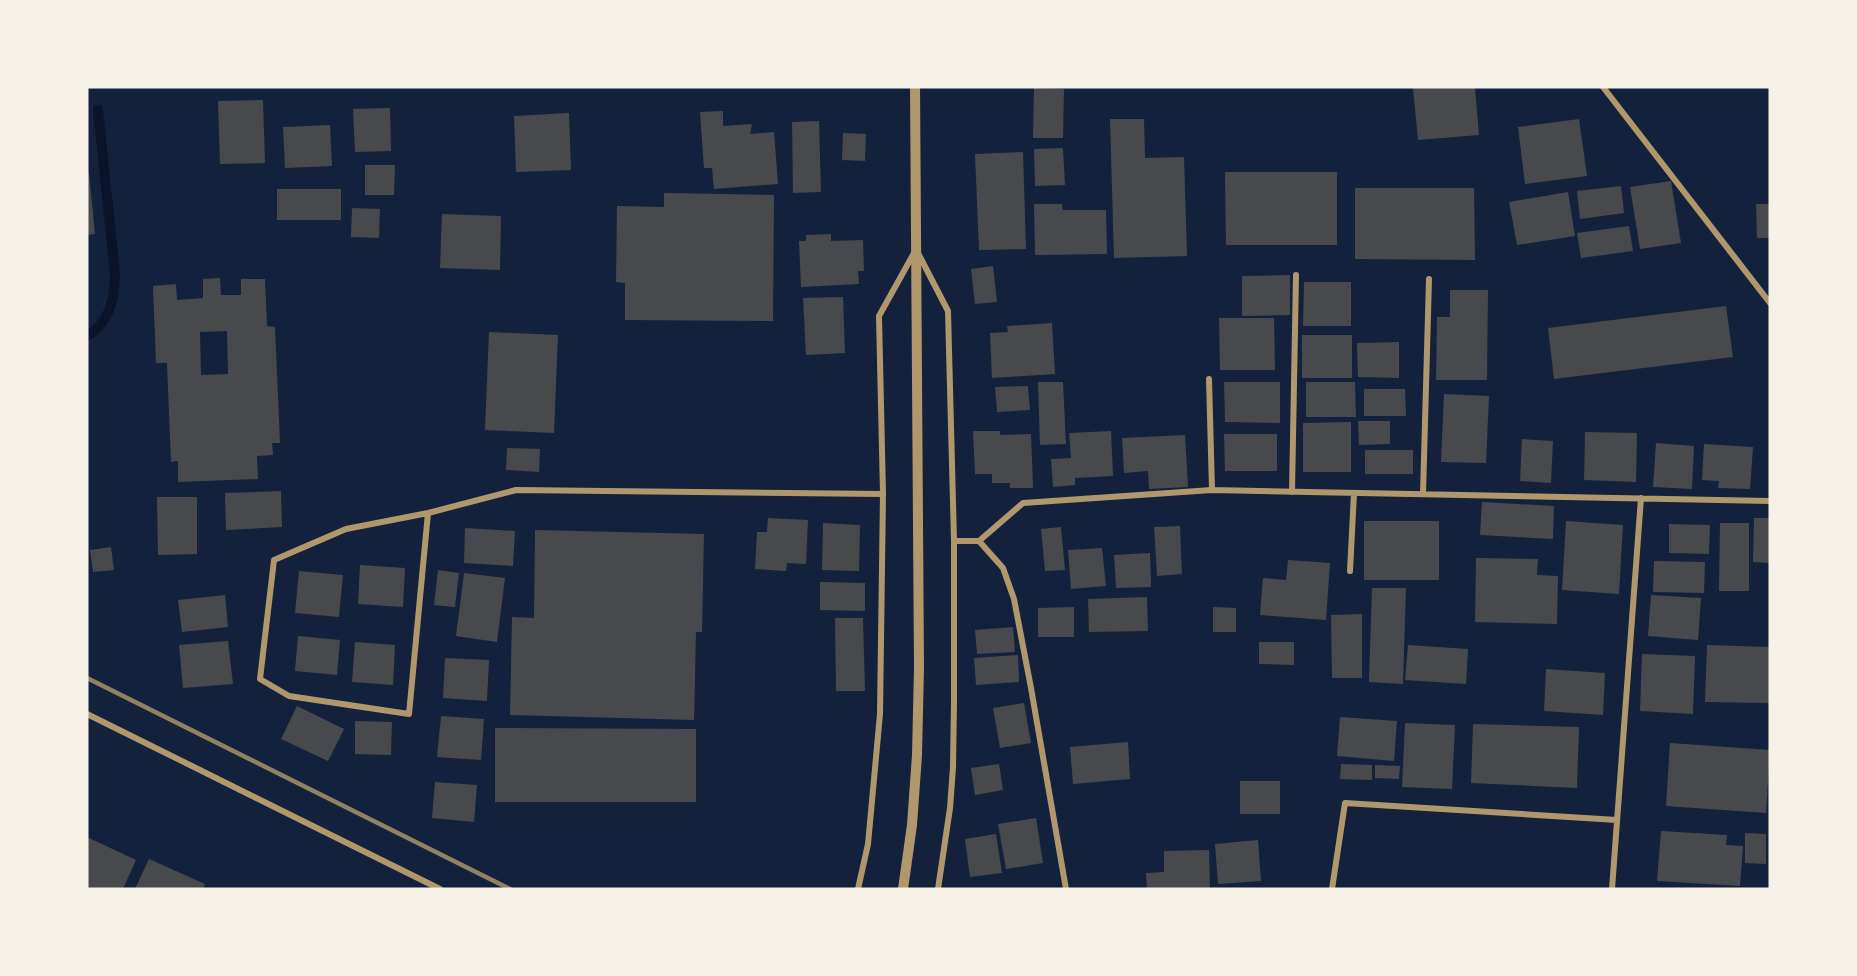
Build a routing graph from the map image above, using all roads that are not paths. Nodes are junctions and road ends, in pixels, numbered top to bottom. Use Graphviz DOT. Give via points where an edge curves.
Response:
graph roads {
  1 [pos="915,87"];
  2 [pos="1603,87"];
  3 [pos="916,250"];
  4 [pos="1296,275"];
  5 [pos="1429,279"];
  6 [pos="1770,303"];
  7 [pos="1209,379"];
  8 [pos="1212,490"];
  9 [pos="1292,492"];
  10 [pos="1354,493"];
  11 [pos="883,494"];
  12 [pos="1423,494"];
  13 [pos="1641,498"];
  14 [pos="1770,501"];
  15 [pos="428,513"];
  16 [pos="954,541"];
  17 [pos="979,541"];
  18 [pos="1350,571"];
  19 [pos="87,714"];
  20 [pos="1617,820"];
  21 [pos="440,889"];
  22 [pos="858,889"];
  23 [pos="903,889"];
  24 [pos="938,889"];
  25 [pos="1066,889"];
  26 [pos="1332,889"];
  27 [pos="1612,889"];
  1 -- 3 [label="street"];
  2 -- 6 [label="street"];
  3 -- 11 [label="street" via="879,316"];
  3 -- 16 [label="street" via="948,311"];
  3 -- 23 [label="street" via="919,668 914,802"];
  4 -- 9 [label="street"];
  5 -- 12 [label="street"];
  7 -- 8 [label="street"];
  8 -- 9 [label="street"];
  8 -- 17 [label="street" via="1023,503"];
  9 -- 10 [label="street"];
  10 -- 12 [label="street"];
  10 -- 18 [label="street"];
  11 -- 15 [label="street" via="516,490"];
  11 -- 22 [label="street" via="880,714 868,844"];
  12 -- 13 [label="street"];
  13 -- 14 [label="street"];
  13 -- 20 [label="street"];
  15 -- 15 [label="street" via="409,714 289,696 260,679 274,560 346,529"];
  16 -- 17 [label="street"];
  16 -- 24 [label="street" via="953,767"];
  17 -- 25 [label="street" via="1003,568 1014,599"];
  19 -- 21 [label="street"];
  20 -- 26 [label="street" via="1345,803"];
  20 -- 27 [label="street"];
}
